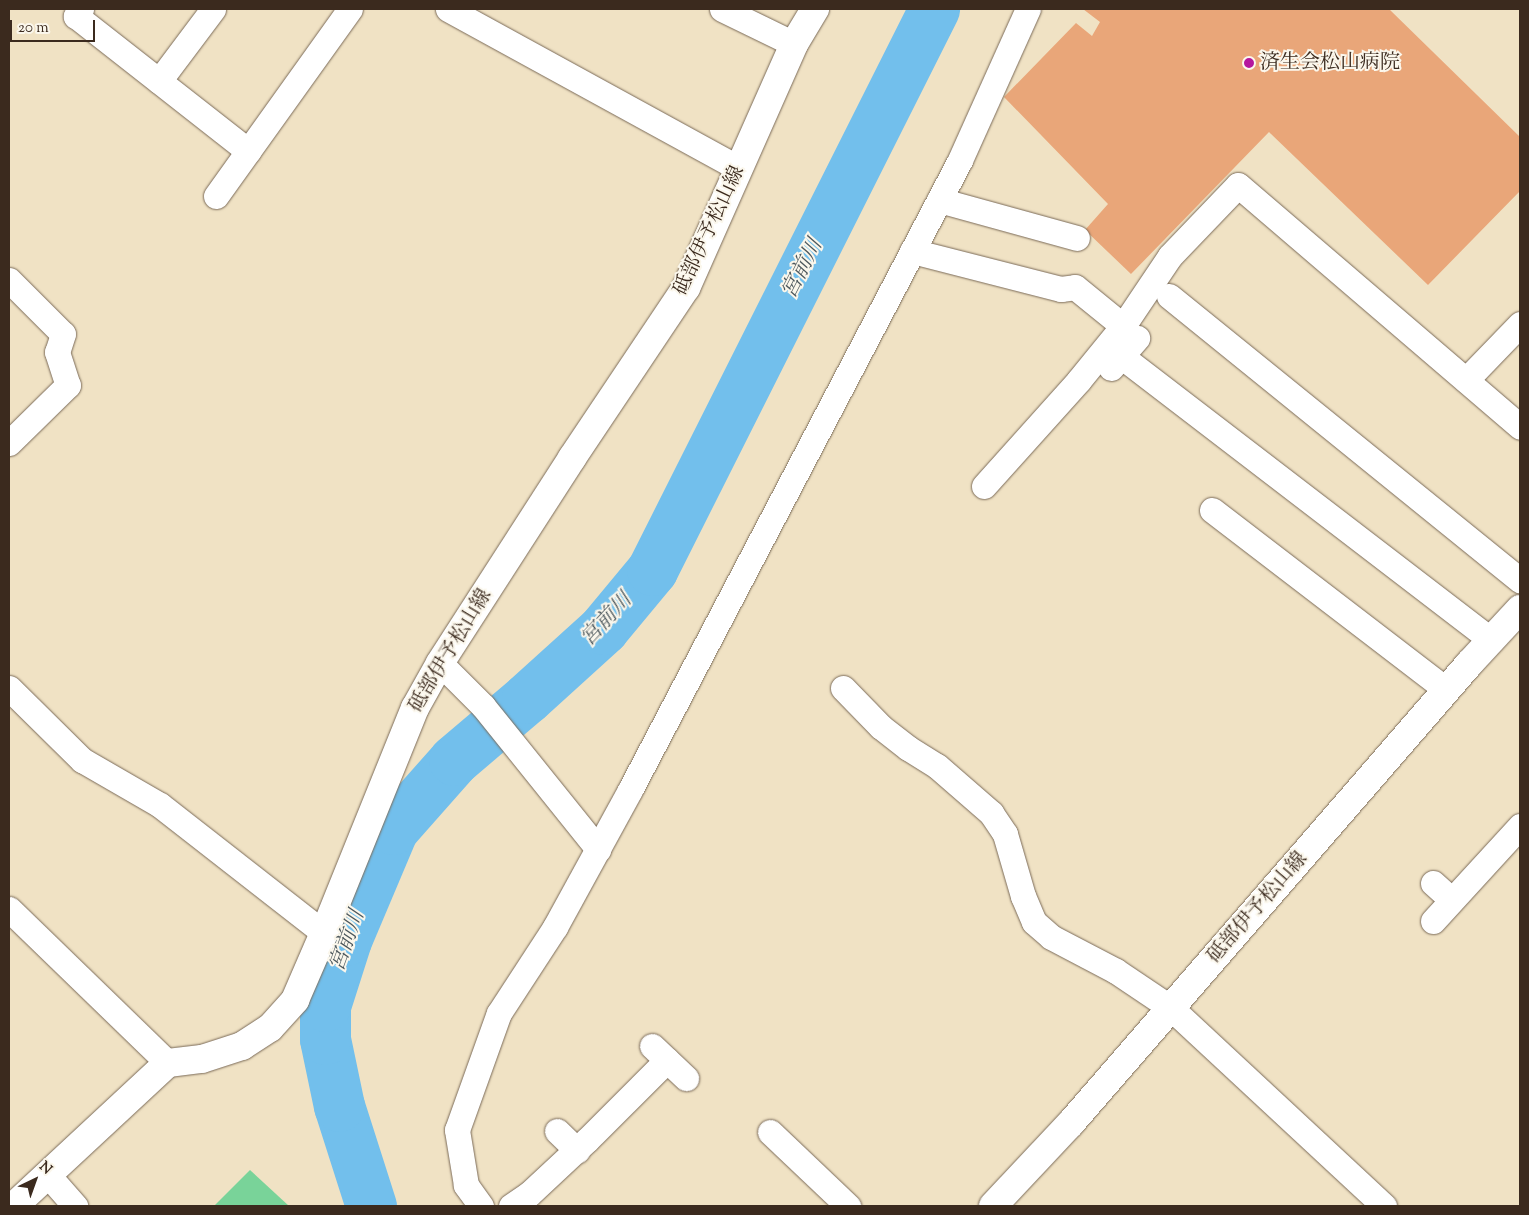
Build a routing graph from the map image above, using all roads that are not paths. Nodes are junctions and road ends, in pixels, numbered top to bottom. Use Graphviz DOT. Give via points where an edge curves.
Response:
graph roads {
  1 [pos="81,9"];
  2 [pos="213,9"];
  3 [pos="350,9"];
  4 [pos="448,9"];
  5 [pos="722,9"];
  6 [pos="815,9"];
  7 [pos="1028,9"];
  8 [pos="794,44"];
  9 [pos="159,82"];
  10 [pos="248,151"];
  11 [pos="739,168"];
  12 [pos="216,196"];
  13 [pos="939,200"];
  14 [pos="1077,238"];
  15 [pos="912,251"];
  16 [pos="9,280"];
  17 [pos="1169,296"];
  18 [pos="1520,324"];
  19 [pos="1127,340"];
  20 [pos="1101,379"];
  21 [pos="1466,380"];
  22 [pos="1520,427"];
  23 [pos="9,443"];
  24 [pos="984,486"];
  25 [pos="1212,510"];
  26 [pos="1520,580"];
  27 [pos="1520,609"];
  28 [pos="1492,640"];
  29 [pos="440,663"];
  30 [pos="9,688"];
  31 [pos="843,688"];
  32 [pos="1447,690"];
  33 [pos="1520,826"];
  34 [pos="598,849"];
  35 [pos="1433,883"];
  36 [pos="1452,900"];
  37 [pos="9,909"];
  38 [pos="1433,921"];
  39 [pos="324,933"];
  40 [pos="1171,1008"];
  41 [pos="168,1063"];
  42 [pos="686,1078"];
  43 [pos="557,1131"];
  44 [pos="770,1132"];
  45 [pos="577,1150"];
  46 [pos="47,1174"];
  47 [pos="14,1206"];
  48 [pos="76,1206"];
  49 [pos="481,1206"];
  50 [pos="511,1206"];
  51 [pos="848,1206"];
  52 [pos="994,1206"];
  53 [pos="1384,1206"];
  1 -- 9 [label="street" via="76,16"];
  2 -- 9 [label="street"];
  3 -- 10 [label="street"];
  4 -- 11 [label="street"];
  5 -- 8 [label="street"];
  6 -- 8 [label="main road, 砥部伊予松山線"];
  7 -- 13 [label="street"];
  8 -- 11 [label="main road, 砥部伊予松山線"];
  9 -- 10 [label="street"];
  10 -- 12 [label="street"];
  11 -- 29 [label="main road, 砥部伊予松山線" via="686,288"];
  13 -- 14 [label="street"];
  13 -- 15 [label="street"];
  15 -- 19 [label="street" via="1060,289 1075,287"];
  15 -- 34 [label="street"];
  16 -- 23 [label="street" via="63,334 58,352 68,384"];
  17 -- 26 [label="street"];
  18 -- 21 [label="street"];
  19 -- 20 [label="street"];
  19 -- 21 [label="street" via="1170,256 1238,185"];
  19 -- 24 [label="street" via="1079,380"];
  19 -- 28 [label="street"];
  21 -- 22 [label="street"];
  25 -- 32 [label="street"];
  27 -- 28 [label="main road, 砥部伊予松山線"];
  28 -- 32 [label="main road, 砥部伊予松山線"];
  29 -- 34 [label="street" via="483,706"];
  29 -- 39 [label="main road, 砥部伊予松山線" via="415,708"];
  30 -- 39 [label="street" via="82,760 160,805"];
  31 -- 40 [label="street" via="881,727 937,766 991,813 1005,834 1034,922 1051,937 1123,976"];
  32 -- 40 [label="main road, 砥部伊予松山線"];
  33 -- 36 [label="street"];
  34 -- 49 [label="street" via="555,927 499,1013 457,1130 466,1185"];
  35 -- 36 [label="street"];
  36 -- 38 [label="street"];
  37 -- 41 [label="street"];
  39 -- 41 [label="main road, 砥部伊予松山線" via="295,1000 270,1028 242,1046 202,1060"];
  40 -- 52 [label="main road, 砥部伊予松山線"];
  40 -- 53 [label="street"];
  41 -- 46 [label="main road"];
  42 -- 45 [label="street" via="659,1053"];
  43 -- 45 [label="street"];
  44 -- 51 [label="street"];
  45 -- 50 [label="street"];
  46 -- 47 [label="main road"];
  46 -- 48 [label="street"];
}
